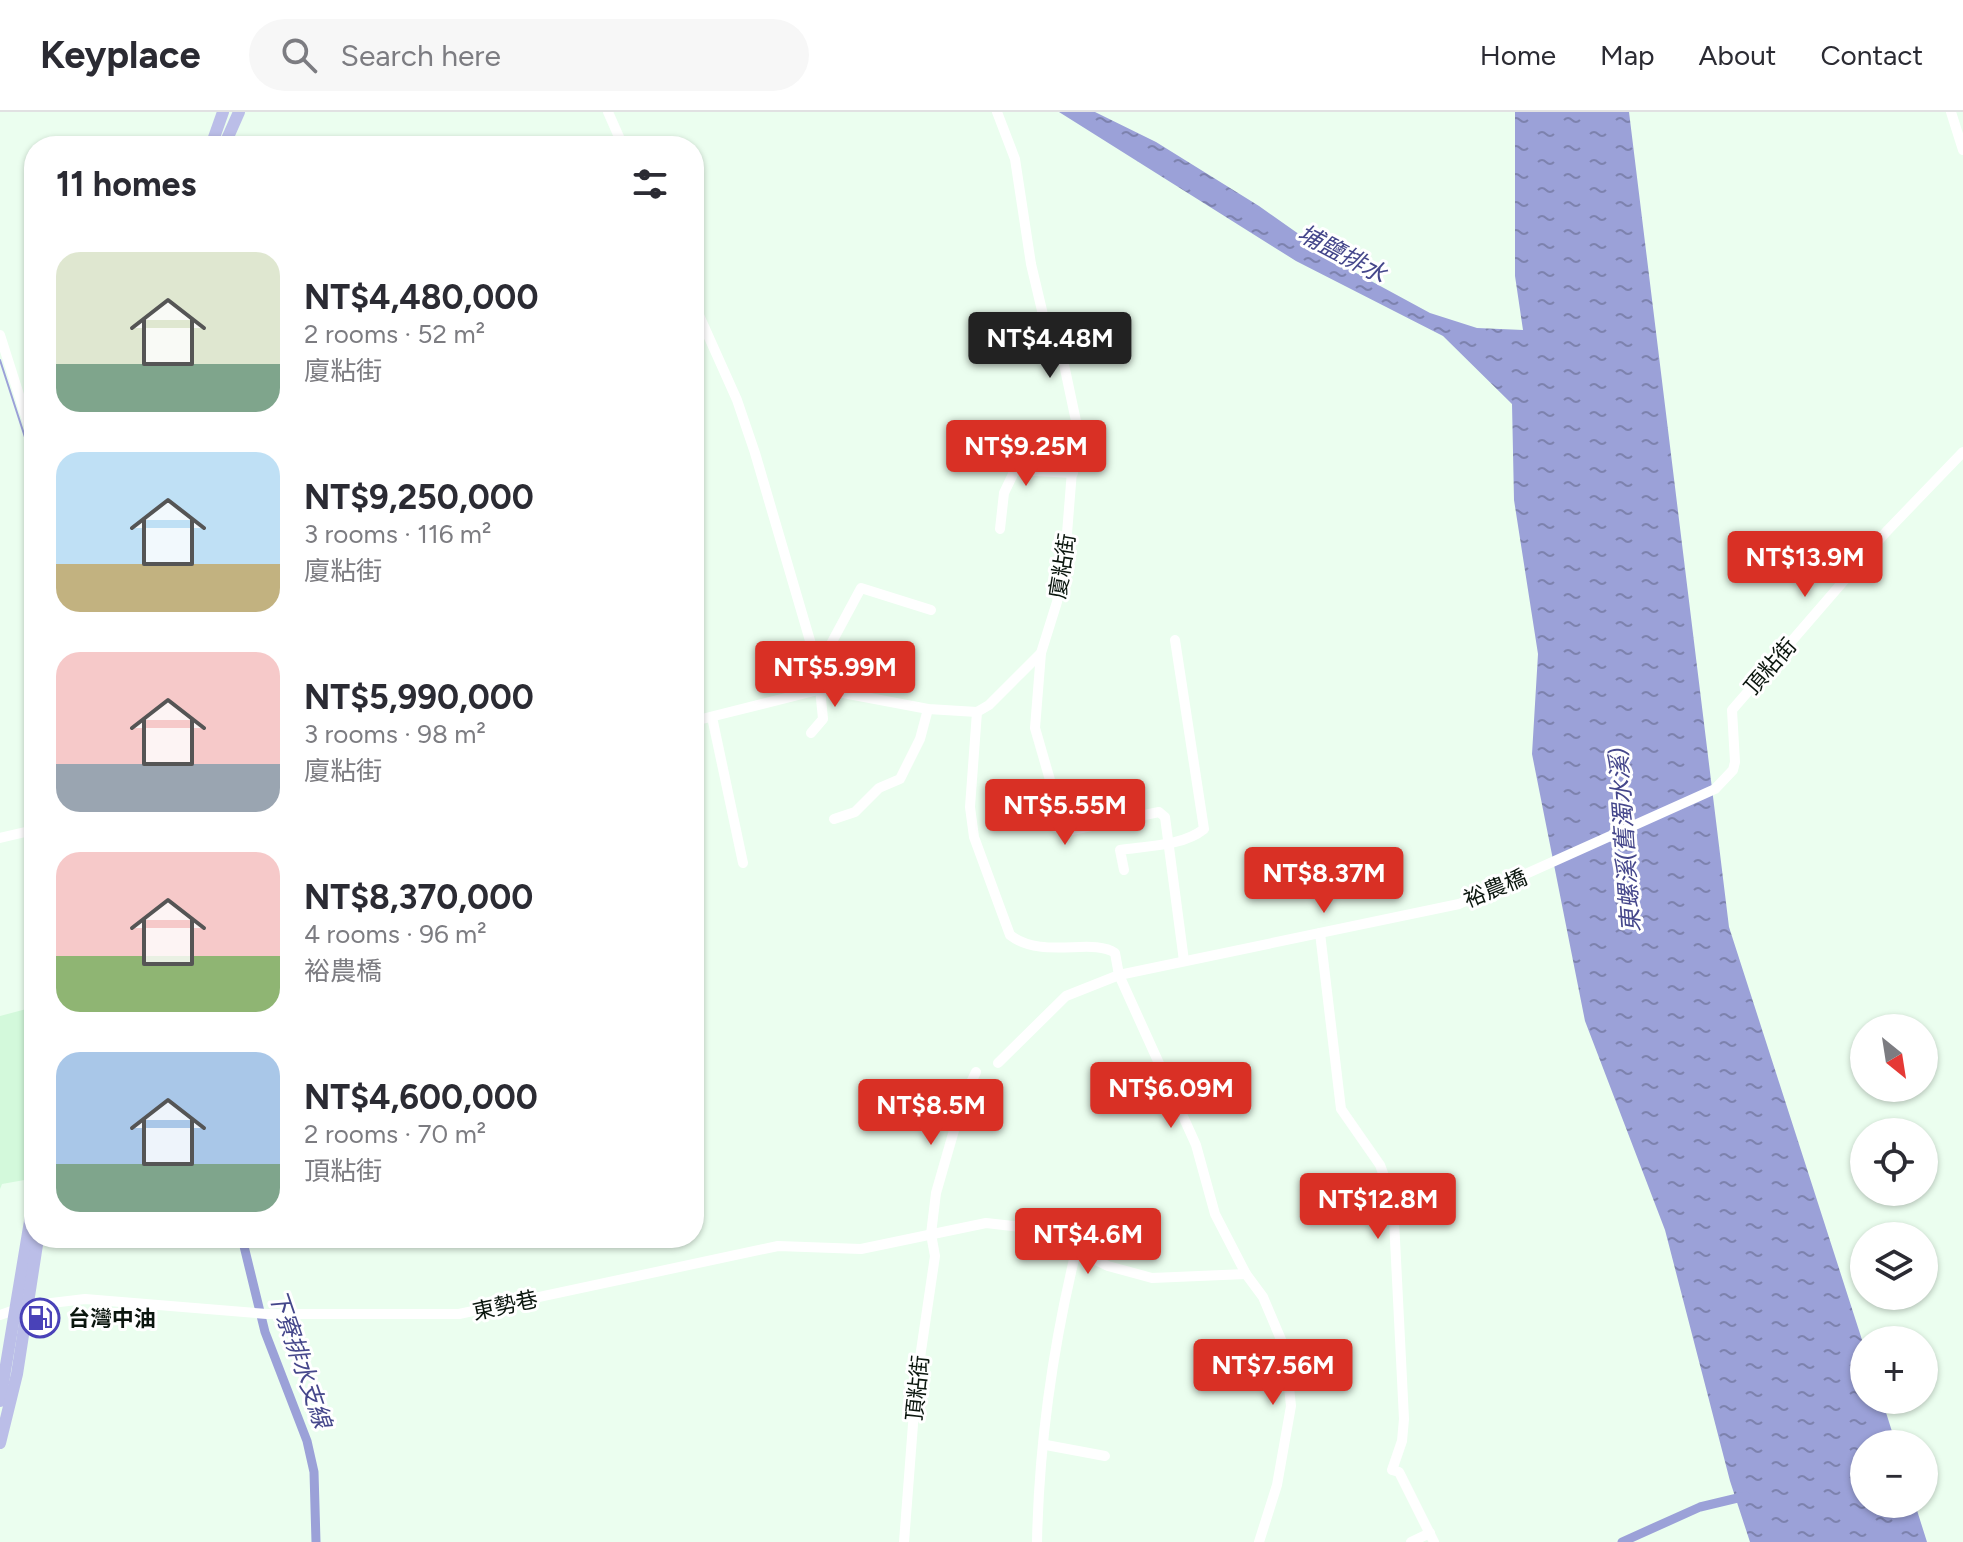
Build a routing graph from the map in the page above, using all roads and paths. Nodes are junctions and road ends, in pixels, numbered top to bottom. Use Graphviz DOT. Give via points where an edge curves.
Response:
graph roads {
  1 [pos="223,112"];
  2 [pos="239,112"];
  3 [pos="608,112"];
  4 [pos="997,112"];
  5 [pos="1951,112"];
  6 [pos="215,136"];
  7 [pos="228,136"];
  8 [pos="619,136"];
  9 [pos="1963,150"];
  10 [pos="704,326"];
  11 [pos="0,335"];
  12 [pos="24,411"];
  13 [pos="1963,452"];
  14 [pos="1073,473"];
  15 [pos="1000,529"];
  16 [pos="931,610"];
  17 [pos="1175,640"];
  18 [pos="1041,653"];
  19 [pos="818,668"];
  20 [pos="822,689"];
  21 [pos="928,709"];
  22 [pos="977,712"];
  23 [pos="712,717"];
  24 [pos="704,719"];
  25 [pos="811,733"];
  26 [pos="1715,789"];
  27 [pos="834,819"];
  28 [pos="24,832"];
  29 [pos="0,838"];
  30 [pos="1168,843"];
  31 [pos="743,863"];
  32 [pos="1124,870"];
  33 [pos="1320,933"];
  34 [pos="1184,961"];
  35 [pos="1119,975"];
  36 [pos="998,1063"];
  37 [pos="976,1072"];
  38 [pos="931,1234"];
  39 [pos="24,1238"];
  40 [pos="36,1248"];
  41 [pos="1076,1251"];
  42 [pos="1246,1274"];
  43 [pos="26,1306"];
  44 [pos="6,1313"];
  45 [pos="0,1401"];
  46 [pos="0,1443"];
  47 [pos="1046,1445"];
  48 [pos="1105,1456"];
  49 [pos="1432,1538"];
  50 [pos="904,1542"];
  51 [pos="1037,1542"];
  52 [pos="1259,1542"];
  53 [pos="1411,1542"];
  1 -- 6 [label="main road"];
  2 -- 7 [label="main road"];
  3 -- 8 [label="street"];
  4 -- 14 [label="street, 廈粘街" via="1015,159 1031,264 1044,319 1062,355 1076,421"];
  5 -- 9 [label="street"];
  10 -- 19 [label="street" via="755,453"];
  11 -- 12 [label="street"];
  13 -- 26 [label="street, 頂粘街" via="1886,532 1732,710 1735,762"];
  14 -- 15 [label="street" via="1015,470 1004,493"];
  14 -- 18 [label="street, 廈粘街" via="1057,602"];
  16 -- 19 [label="street" via="861,588"];
  17 -- 30 [label="street" via="1205,825 1197,835"];
  18 -- 22 [label="street, 廈粘街"];
  18 -- 30 [label="street" via="1035,728 1050,780 1052,826 1072,830 1159,812 1165,817"];
  19 -- 20 [label="street"];
  20 -- 21 [label="street"];
  20 -- 23 [label="street"];
  20 -- 25 [label="street" via="823,719"];
  21 -- 22 [label="street"];
  21 -- 27 [label="street" via="900,779 879,788 855,812"];
  22 -- 35 [label="street" via="970,807 974,837 1010,935 1055,949 1106,946 1115,953"];
  23 -- 24 [label="street"];
  23 -- 31 [label="street"];
  26 -- 33 [label="street, 裕農橋" via="1459,904"];
  28 -- 29 [label="street"];
  30 -- 32 [label="street" via="1120,850"];
  30 -- 34 [label="street"];
  33 -- 34 [label="street, 裕農橋"];
  33 -- 49 [label="street" via="1341,1109 1380,1165 1393,1200 1404,1419 1392,1470 1399,1472"];
  34 -- 35 [label="street, 裕農橋"];
  35 -- 36 [label="street" via="1066,996"];
  35 -- 42 [label="street" via="1196,1145 1215,1214"];
  37 -- 38 [label="street, 頂粘街" via="945,1159"];
  38 -- 41 [label="street" via="1014,1223"];
  38 -- 43 [label="street, 東勢巷" via="861,1249 778,1246 459,1314 266,1314 85,1299"];
  38 -- 50 [label="street, 頂粘街" via="935,1256 916,1385"];
  39 -- 44 [label="main road"];
  40 -- 43 [label="main road"];
  41 -- 42 [label="street" via="1152,1278"];
  41 -- 47 [label="street" via="1061,1314"];
  42 -- 52 [label="street" via="1272,1316 1290,1376 1291,1406 1280,1471"];
  43 -- 44 [label="street, 東勢巷"];
  43 -- 46 [label="main road"];
  44 -- 45 [label="main road" via="7,1375"];
  47 -- 48 [label="street"];
  47 -- 51 [label="street" via="1039,1468"];
  49 -- 53 [label="street"];
}
